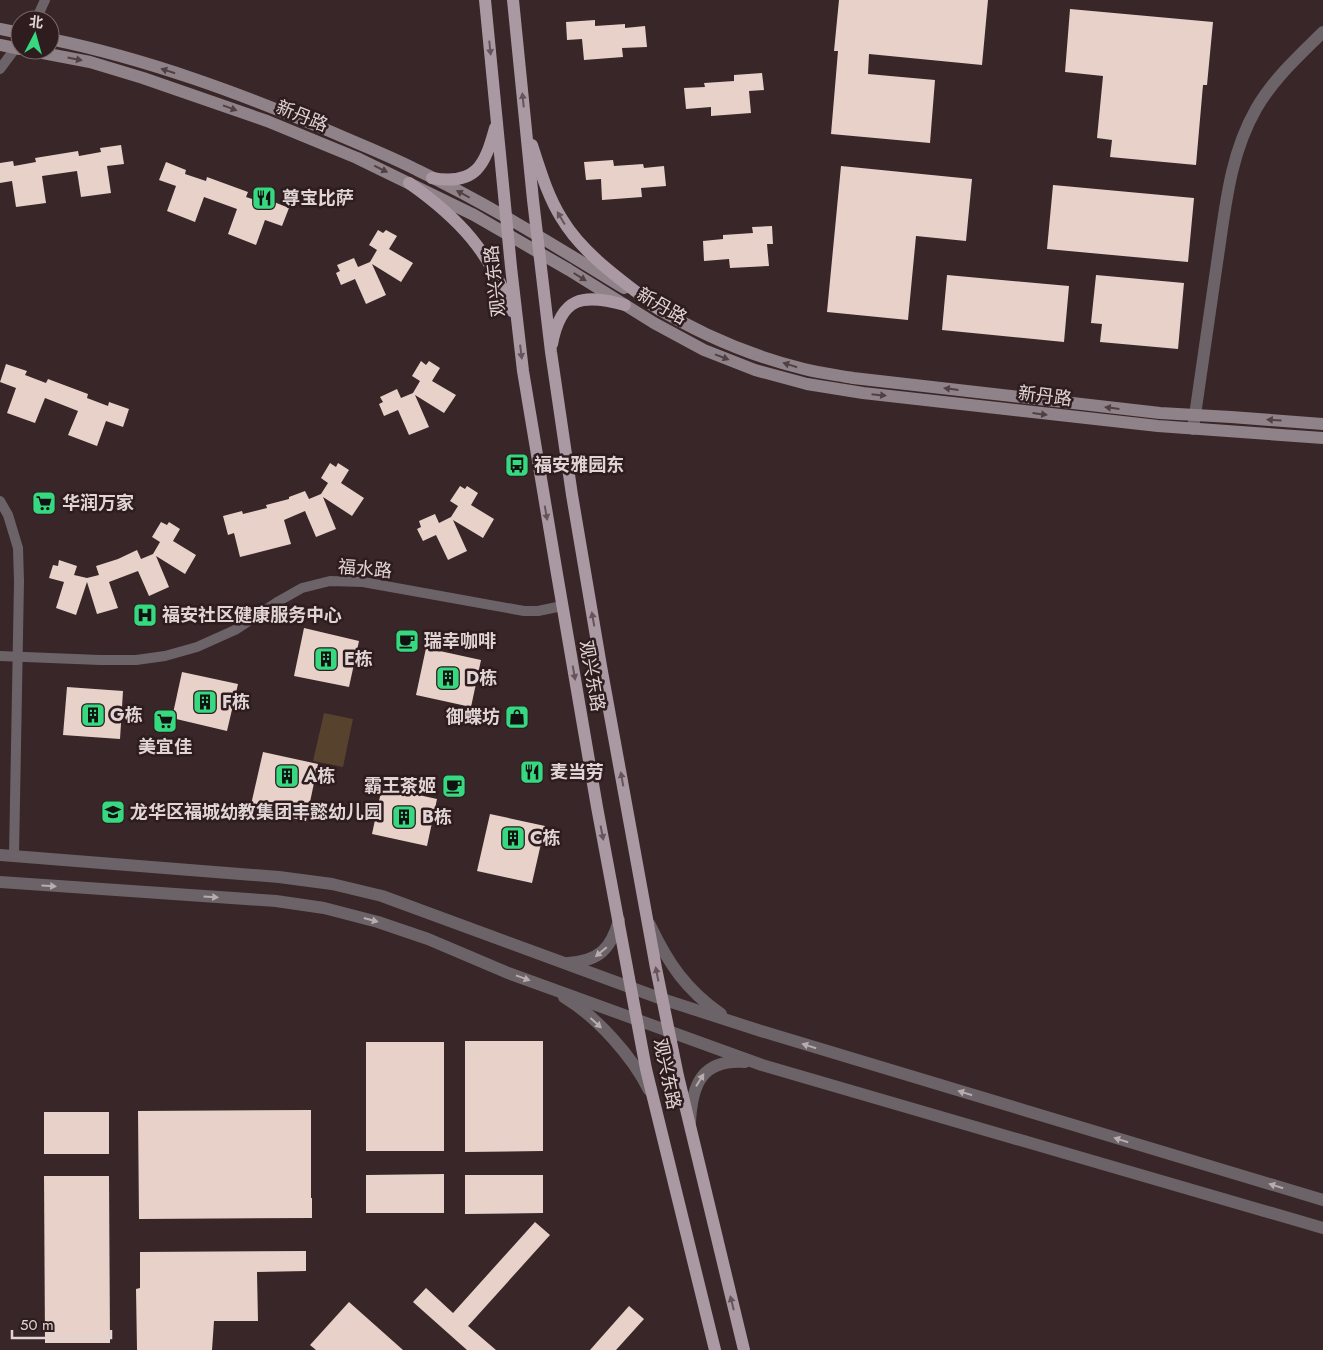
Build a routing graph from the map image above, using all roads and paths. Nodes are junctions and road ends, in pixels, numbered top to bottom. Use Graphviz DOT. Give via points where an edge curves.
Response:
graph roads {
  1 [pos="485,0"];
  2 [pos="513,0"];
  3 [pos="1323,32"];
  4 [pos="60,41"];
  5 [pos="60,55"];
  6 [pos="10,59"];
  7 [pos="0,69"];
  8 [pos="497,115"];
  9 [pos="525,121"];
  10 [pos="432,178"];
  11 [pos="409,183"];
  12 [pos="506,218"];
  13 [pos="508,234"];
  14 [pos="537,236"];
  15 [pos="538,252"];
  16 [pos="625,305"];
  17 [pos="660,310"];
  18 [pos="518,327"];
  19 [pos="551,352"];
  20 [pos="1195,415"];
  21 [pos="1323,424"];
  22 [pos="1193,429"];
  23 [pos="1323,438"];
  24 [pos="0,501"];
  25 [pos="562,606"];
  26 [pos="0,656"];
  27 [pos="17,656"];
  28 [pos="0,855"];
  29 [pos="14,856"];
  30 [pos="0,882"];
  31 [pos="647,919"];
  32 [pos="619,920"];
  33 [pos="566,963"];
  34 [pos="542,985"];
  35 [pos="631,987"];
  36 [pos="662,999"];
  37 [pos="638,1019"];
  38 [pos="731,1021"];
  39 [pos="669,1032"];
  40 [pos="762,1065"];
  41 [pos="654,1099"];
  42 [pos="690,1127"];
  43 [pos="1323,1200"];
  44 [pos="1323,1228"];
  45 [pos="715,1350"];
  46 [pos="744,1350"];
  1 -- 8 [label="main road, 观兴东路, one-way"];
  9 -- 2 [label="main road, 观兴东路, one-way"];
  3 -- 20 [label="street" via="1267,92 1238,147 1228,188"];
  10 -- 4 [label="main road, 新丹路, one-way" via="274,108 107,52"];
  5 -- 11 [label="main road, 新丹路, one-way" via="143,78 267,121"];
  6 -- 7 [label="street"];
  8 -- 10 [label="main road" via="487,155 477,170 453,180"];
  8 -- 12 [label="main road, 观兴东路"];
  9 -- 14 [label="main road, 观兴东路"];
  17 -- 9 [label="main road, one-way" via="606,267 580,243 562,220 541,172"];
  12 -- 10 [label="main road, 新丹路, one-way"];
  11 -- 13 [label="main road, 新丹路"];
  11 -- 18 [label="main road" via="448,214 482,250"];
  12 -- 13 [label="main road, 观兴东路"];
  12 -- 14 [label="main road, 新丹路"];
  13 -- 15 [label="main road, 新丹路"];
  13 -- 18 [label="main road, 观兴东路"];
  14 -- 15 [label="main road, 观兴东路"];
  14 -- 17 [label="main road, 新丹路"];
  15 -- 16 [label="main road, 新丹路, one-way"];
  15 -- 19 [label="main road, 观兴东路"];
  16 -- 19 [label="main road" via="596,299 573,303 559,321"];
  16 -- 22 [label="main road, 新丹路, one-way" via="704,350 756,370 806,384 1067,417"];
  20 -- 17 [label="main road, 新丹路, one-way" via="981,393 804,370 720,340"];
  18 -- 25 [label="main road, 观兴东路, one-way"];
  31 -- 19 [label="main road, 观兴东路, one-way" via="596,637"];
  21 -- 20 [label="main road, 新丹路, one-way"];
  20 -- 22 [label="street"];
  22 -- 23 [label="main road, 新丹路"];
  24 -- 27 [label="street" via="18,548"];
  25 -- 27 [label="street, 福水路" via="524,611 363,582 330,581 302,588 220,637 165,656 136,660"];
  25 -- 32 [label="main road, 观兴东路, one-way"];
  26 -- 27 [label="street, 福水路"];
  27 -- 29 [label="street"];
  28 -- 29 [label="street"];
  29 -- 33 [label="street" via="332,884 382,896"];
  30 -- 34 [label="street, one-way" via="276,901 324,908 428,939"];
  36 -- 31 [label="main road, 观兴东路, one-way"];
  31 -- 38 [label="street" via="677,973 702,1000"];
  32 -- 33 [label="street, one-way" via="612,939 601,953 584,961"];
  32 -- 35 [label="main road, 观兴东路"];
  33 -- 35 [label="street"];
  34 -- 37 [label="street"];
  34 -- 41 [label="street, one-way" via="569,1000 613,1039 638,1069"];
  35 -- 36 [label="street"];
  35 -- 37 [label="main road, 观兴东路"];
  36 -- 38 [label="street"];
  36 -- 39 [label="main road, 观兴东路"];
  37 -- 39 [label="street"];
  37 -- 41 [label="main road, 观兴东路"];
  43 -- 38 [label="street, one-way"];
  39 -- 40 [label="street"];
  39 -- 42 [label="main road, 观兴东路"];
  42 -- 40 [label="street, one-way" via="694,1090 706,1072 730,1062"];
  40 -- 44 [label="street"];
  41 -- 45 [label="main road, 观兴东路"];
  46 -- 42 [label="main road, 观兴东路, one-way"];
}
